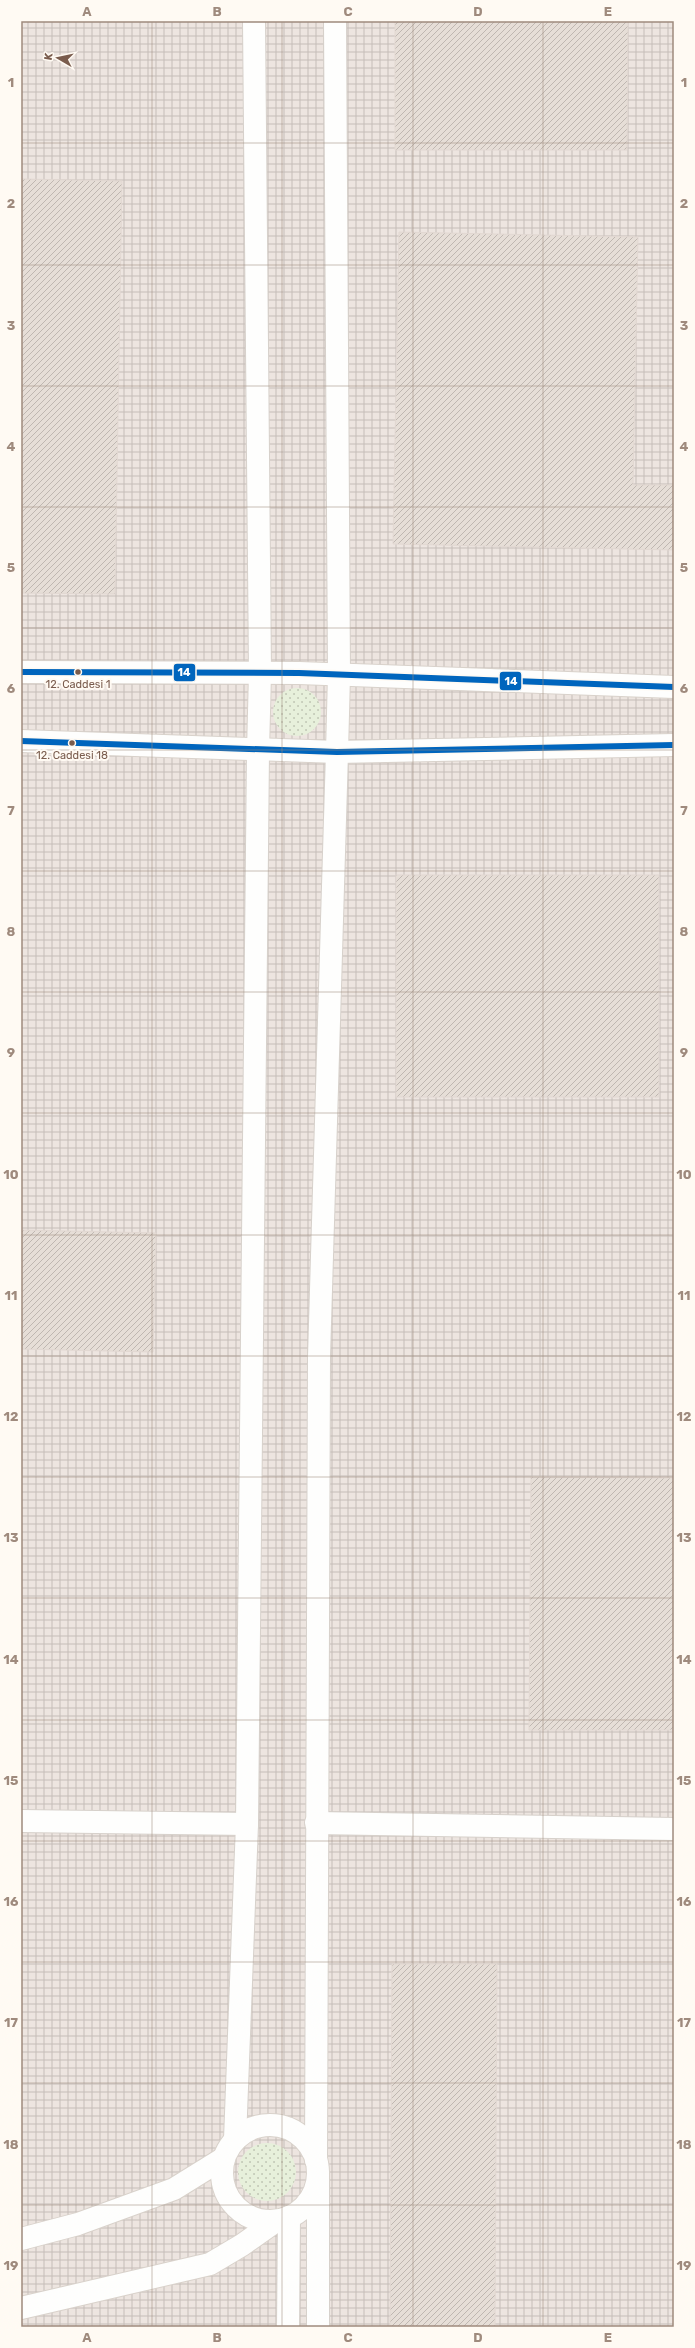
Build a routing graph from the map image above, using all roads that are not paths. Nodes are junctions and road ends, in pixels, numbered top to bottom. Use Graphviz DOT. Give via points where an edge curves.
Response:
graph roads {
  1 [pos="254,21"];
  2 [pos="335,21"];
  3 [pos="21,672"];
  4 [pos="260,673"];
  5 [pos="339,674"];
  6 [pos="674,688"];
  7 [pos="21,741"];
  8 [pos="674,745"];
  9 [pos="258,751"];
  10 [pos="337,752"];
  11 [pos="21,1821"];
  12 [pos="316,1823"];
  13 [pos="247,1824"];
  14 [pos="674,1829"];
  15 [pos="229,2149"];
  16 [pos="317,2167"];
  17 [pos="282,2219"];
  18 [pos="21,2239"];
  19 [pos="21,2308"];
  20 [pos="288,2327"];
  21 [pos="318,2327"];
  1 -- 4 [label="street"];
  2 -- 5 [label="street"];
  3 -- 4 [label="street"];
  4 -- 5 [label="street"];
  4 -- 9 [label="street"];
  5 -- 6 [label="street"];
  5 -- 10 [label="street"];
  7 -- 9 [label="street"];
  8 -- 10 [label="street"];
  9 -- 10 [label="street"];
  9 -- 13 [label="street"];
  10 -- 12 [label="street" via="319,1357"];
  11 -- 13 [label="street"];
  12 -- 14 [label="street"];
  12 -- 16 [label="street"];
  13 -- 15 [label="street"];
  15 -- 16 [label="street" via="251,2128 264,2124 278,2125 291,2129 302,2137 311,2147"];
  15 -- 17 [label="street" via="222,2172 223,2185 229,2198 238,2209 249,2216 262,2220"];
  15 -- 18 [label="street" via="174,2189 78,2224"];
  16 -- 17 [label="street" via="316,2187 310,2200 299,2212"];
  16 -- 21 [label="street"];
  17 -- 19 [label="street" via="210,2264"];
  17 -- 20 [label="street"];
}
